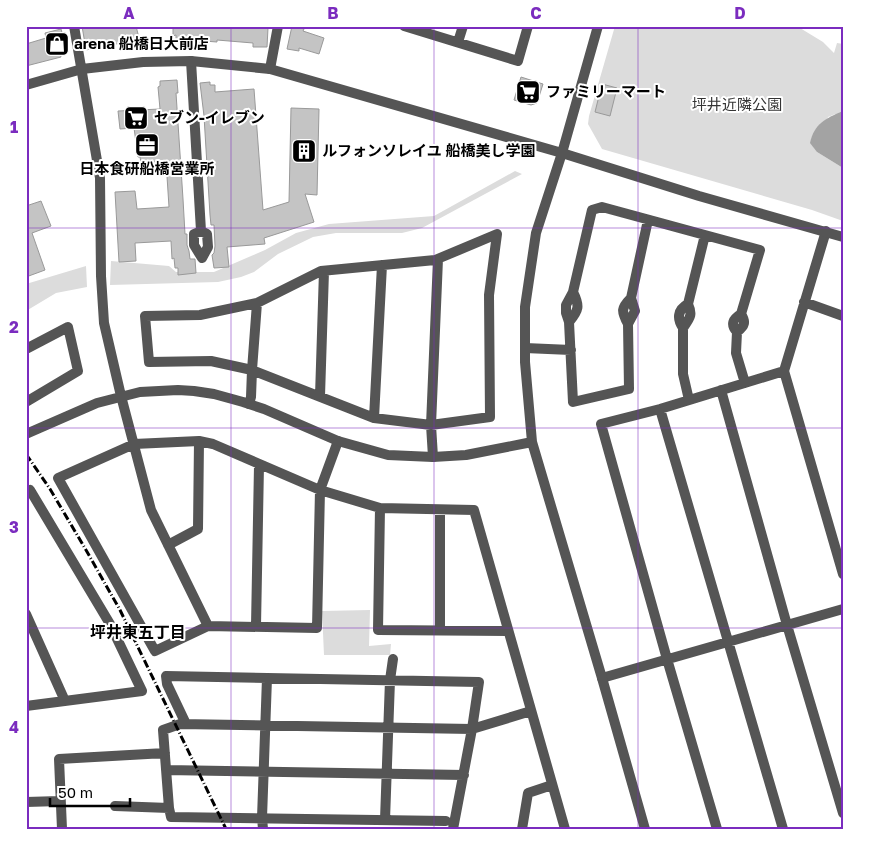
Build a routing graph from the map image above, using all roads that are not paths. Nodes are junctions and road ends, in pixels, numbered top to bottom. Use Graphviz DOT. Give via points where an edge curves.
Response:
graph roads {
  1 [pos="74,26"];
  2 [pos="278,26"];
  3 [pos="404,26"];
  4 [pos="463,26"];
  5 [pos="528,26"];
  6 [pos="598,26"];
  7 [pos="458,42"];
  8 [pos="191,61"];
  9 [pos="82,69"];
  10 [pos="270,69"];
  11 [pos="26,85"];
  12 [pos="562,153"];
  13 [pos="648,220"];
  14 [pos="201,231"];
  15 [pos="826,231"];
  16 [pos="706,235"];
  17 [pos="843,237"];
  18 [pos="438,259"];
  19 [pos="382,265"];
  20 [pos="324,271"];
  21 [pos="804,302"];
  22 [pos="257,303"];
  23 [pos="843,316"];
  24 [pos="525,348"];
  25 [pos="26,349"];
  26 [pos="570,350"];
  27 [pos="252,370"];
  28 [pos="784,371"];
  29 [pos="745,383"];
  30 [pos="721,390"];
  31 [pos="121,396"];
  32 [pos="320,396"];
  33 [pos="689,400"];
  34 [pos="26,402"];
  35 [pos="249,404"];
  36 [pos="660,409"];
  37 [pos="374,418"];
  38 [pos="431,425"];
  39 [pos="27,431"];
  40 [pos="199,441"];
  41 [pos="338,441"];
  42 [pos="532,442"];
  43 [pos="134,444"];
  44 [pos="433,457"];
  45 [pos="259,465"];
  46 [pos="320,490"];
  47 [pos="26,492"];
  48 [pos="380,508"];
  49 [pos="440,510"];
  50 [pos="168,545"];
  51 [pos="843,574"];
  52 [pos="843,609"];
  53 [pos="26,614"];
  54 [pos="787,625"];
  55 [pos="208,626"];
  56 [pos="256,626"];
  57 [pos="440,629"];
  58 [pos="508,631"];
  59 [pos="728,642"];
  60 [pos="393,659"];
  61 [pos="667,659"];
  62 [pos="267,678"];
  63 [pos="602,678"];
  64 [pos="390,680"];
  65 [pos="65,701"];
  66 [pos="26,706"];
  67 [pos="531,711"];
  68 [pos="186,724"];
  69 [pos="265,724"];
  70 [pos="388,727"];
  71 [pos="472,729"];
  72 [pos="165,753"];
  73 [pos="166,770"];
  74 [pos="264,772"];
  75 [pos="386,774"];
  76 [pos="464,775"];
  77 [pos="552,785"];
  78 [pos="60,801"];
  79 [pos="26,802"];
  80 [pos="115,806"];
  81 [pos="168,808"];
  82 [pos="843,813"];
  83 [pos="262,818"];
  84 [pos="384,820"];
  85 [pos="450,825"];
  86 [pos="62,829"];
  87 [pos="263,829"];
  88 [pos="522,829"];
  89 [pos="565,829"];
  90 [pos="645,829"];
  91 [pos="718,829"];
  92 [pos="783,829"];
  1 -- 9 [label="street"];
  2 -- 10 [label="street"];
  3 -- 7 [label="street"];
  4 -- 7 [label="street"];
  5 -- 7 [label="street" via="518,61"];
  6 -- 12 [label="street"];
  8 -- 9 [label="street" via="143,62"];
  8 -- 10 [label="street"];
  8 -- 14 [label="street"];
  9 -- 11 [label="street"];
  9 -- 31 [label="street" via="100,178 104,324"];
  10 -- 12 [label="street"];
  12 -- 15 [label="street"];
  12 -- 24 [label="street" via="536,234 525,307"];
  13 -- 16 [label="street"];
  13 -- 26 [label="street" via="602,207 592,210 573,292 578,306 569,322"];
  13 -- 26 [label="street" via="631,298 635,311 628,324 629,389 573,402"];
  15 -- 17 [label="street"];
  15 -- 21 [label="street"];
  16 -- 29 [label="street" via="760,250 741,314 744,324 737,332 736,353"];
  16 -- 33 [label="street" via="688,304 690,316 683,328 683,374"];
  18 -- 19 [label="street"];
  18 -- 38 [label="street"];
  18 -- 38 [label="street" via="497,234 489,295 490,416"];
  19 -- 20 [label="street"];
  19 -- 37 [label="street"];
  20 -- 22 [label="street"];
  20 -- 32 [label="street"];
  21 -- 23 [label="street"];
  21 -- 28 [label="street"];
  22 -- 27 [label="street"];
  22 -- 27 [label="street" via="200,315 145,316 149,362 211,361"];
  24 -- 26 [label="street"];
  24 -- 42 [label="street"];
  25 -- 34 [label="street" via="68,328 78,371"];
  27 -- 32 [label="street"];
  27 -- 35 [label="street"];
  28 -- 29 [label="street"];
  28 -- 51 [label="street"];
  29 -- 30 [label="street"];
  30 -- 33 [label="street"];
  30 -- 54 [label="street"];
  31 -- 35 [label="street" via="178,390 214,394"];
  31 -- 39 [label="street"];
  31 -- 43 [label="street"];
  32 -- 37 [label="street"];
  33 -- 36 [label="street"];
  35 -- 41 [label="street"];
  36 -- 59 [label="street"];
  36 -- 61 [label="street" via="601,424"];
  37 -- 38 [label="street"];
  38 -- 44 [label="street"];
  40 -- 43 [label="street"];
  40 -- 45 [label="street"];
  40 -- 50 [label="street" via="198,529"];
  41 -- 44 [label="street" via="388,455"];
  41 -- 46 [label="street"];
  42 -- 44 [label="street" via="466,455"];
  42 -- 63 [label="street"];
  43 -- 50 [label="street" via="152,510"];
  43 -- 55 [label="street" via="58,478 155,651"];
  45 -- 46 [label="street"];
  45 -- 56 [label="street"];
  46 -- 48 [label="street"];
  46 -- 56 [label="street" via="317,628"];
  47 -- 65 [label="street" via="30,490 110,624 142,691"];
  48 -- 49 [label="street"];
  48 -- 57 [label="street" via="378,630"];
  49 -- 57 [label="street"];
  49 -- 58 [label="street" via="474,510"];
  50 -- 55 [label="street"];
  52 -- 54 [label="street"];
  53 -- 65 [label="street"];
  54 -- 59 [label="street"];
  54 -- 82 [label="street"];
  55 -- 56 [label="street"];
  57 -- 58 [label="street"];
  58 -- 67 [label="street"];
  59 -- 61 [label="street"];
  59 -- 92 [label="street"];
  60 -- 64 [label="street"];
  61 -- 63 [label="street"];
  61 -- 91 [label="street"];
  62 -- 64 [label="street"];
  62 -- 68 [label="street" via="166,676"];
  62 -- 69 [label="street"];
  63 -- 90 [label="street"];
  64 -- 70 [label="street"];
  64 -- 71 [label="street" via="479,682"];
  65 -- 66 [label="street"];
  67 -- 71 [label="street"];
  67 -- 77 [label="street"];
  68 -- 69 [label="street"];
  68 -- 72 [label="street" via="163,730"];
  69 -- 70 [label="street"];
  69 -- 74 [label="street"];
  70 -- 71 [label="street"];
  70 -- 75 [label="street"];
  71 -- 76 [label="street"];
  72 -- 73 [label="street"];
  72 -- 78 [label="street" via="59,760"];
  73 -- 74 [label="street"];
  73 -- 81 [label="street"];
  74 -- 75 [label="street"];
  74 -- 83 [label="street"];
  75 -- 76 [label="street"];
  75 -- 84 [label="street"];
  76 -- 85 [label="street"];
  77 -- 88 [label="street" via="528,793"];
  77 -- 89 [label="street"];
  78 -- 79 [label="street"];
  78 -- 86 [label="street"];
  80 -- 81 [label="street"];
  81 -- 83 [label="street" via="171,817"];
  83 -- 84 [label="street"];
  83 -- 87 [label="street"];
  84 -- 85 [label="street"];
}
